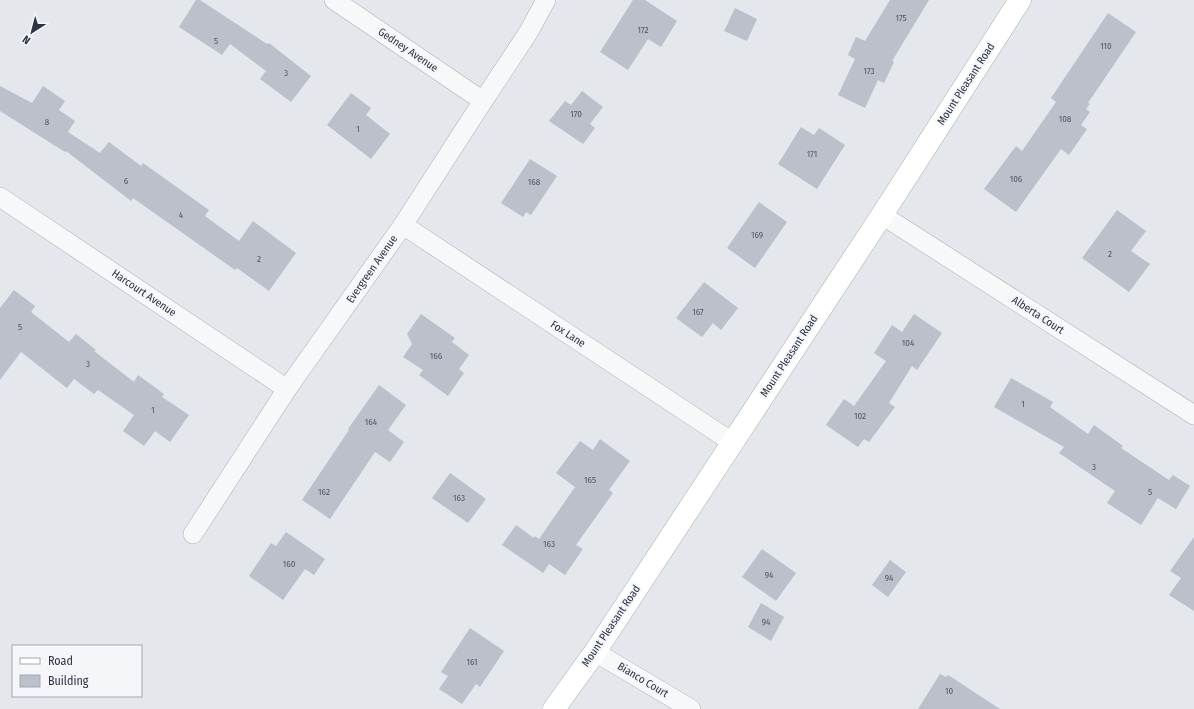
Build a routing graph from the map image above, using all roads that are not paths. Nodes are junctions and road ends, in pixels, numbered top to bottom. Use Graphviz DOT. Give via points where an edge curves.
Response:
graph roads {
  1 [pos="334,0"];
  2 [pos="546,0"];
  3 [pos="1020,0"];
  4 [pos="483,101"];
  5 [pos="0,196"];
  6 [pos="882,215"];
  7 [pos="403,225"];
  8 [pos="288,389"];
  9 [pos="1194,415"];
  10 [pos="732,442"];
  11 [pos="193,534"];
  12 [pos="595,652"];
  13 [pos="554,709"];
  14 [pos="691,709"];
  1 -- 4 [label="street, Gedney Avenue"];
  2 -- 4 [label="street, Evergreen Avenue" via="528,33"];
  3 -- 6 [label="street, Mount Pleasant Road"];
  4 -- 7 [label="street, Evergreen Avenue"];
  5 -- 8 [label="street, Harcourt Avenue"];
  6 -- 9 [label="street, Alberta Court"];
  6 -- 10 [label="street, Mount Pleasant Road"];
  7 -- 8 [label="street, Evergreen Avenue"];
  7 -- 10 [label="street, Fox Lane"];
  8 -- 11 [label="street, Evergreen Avenue"];
  10 -- 12 [label="street, Mount Pleasant Road"];
  12 -- 13 [label="street, Mount Pleasant Road"];
  12 -- 14 [label="street, Bianco Court"];
}
